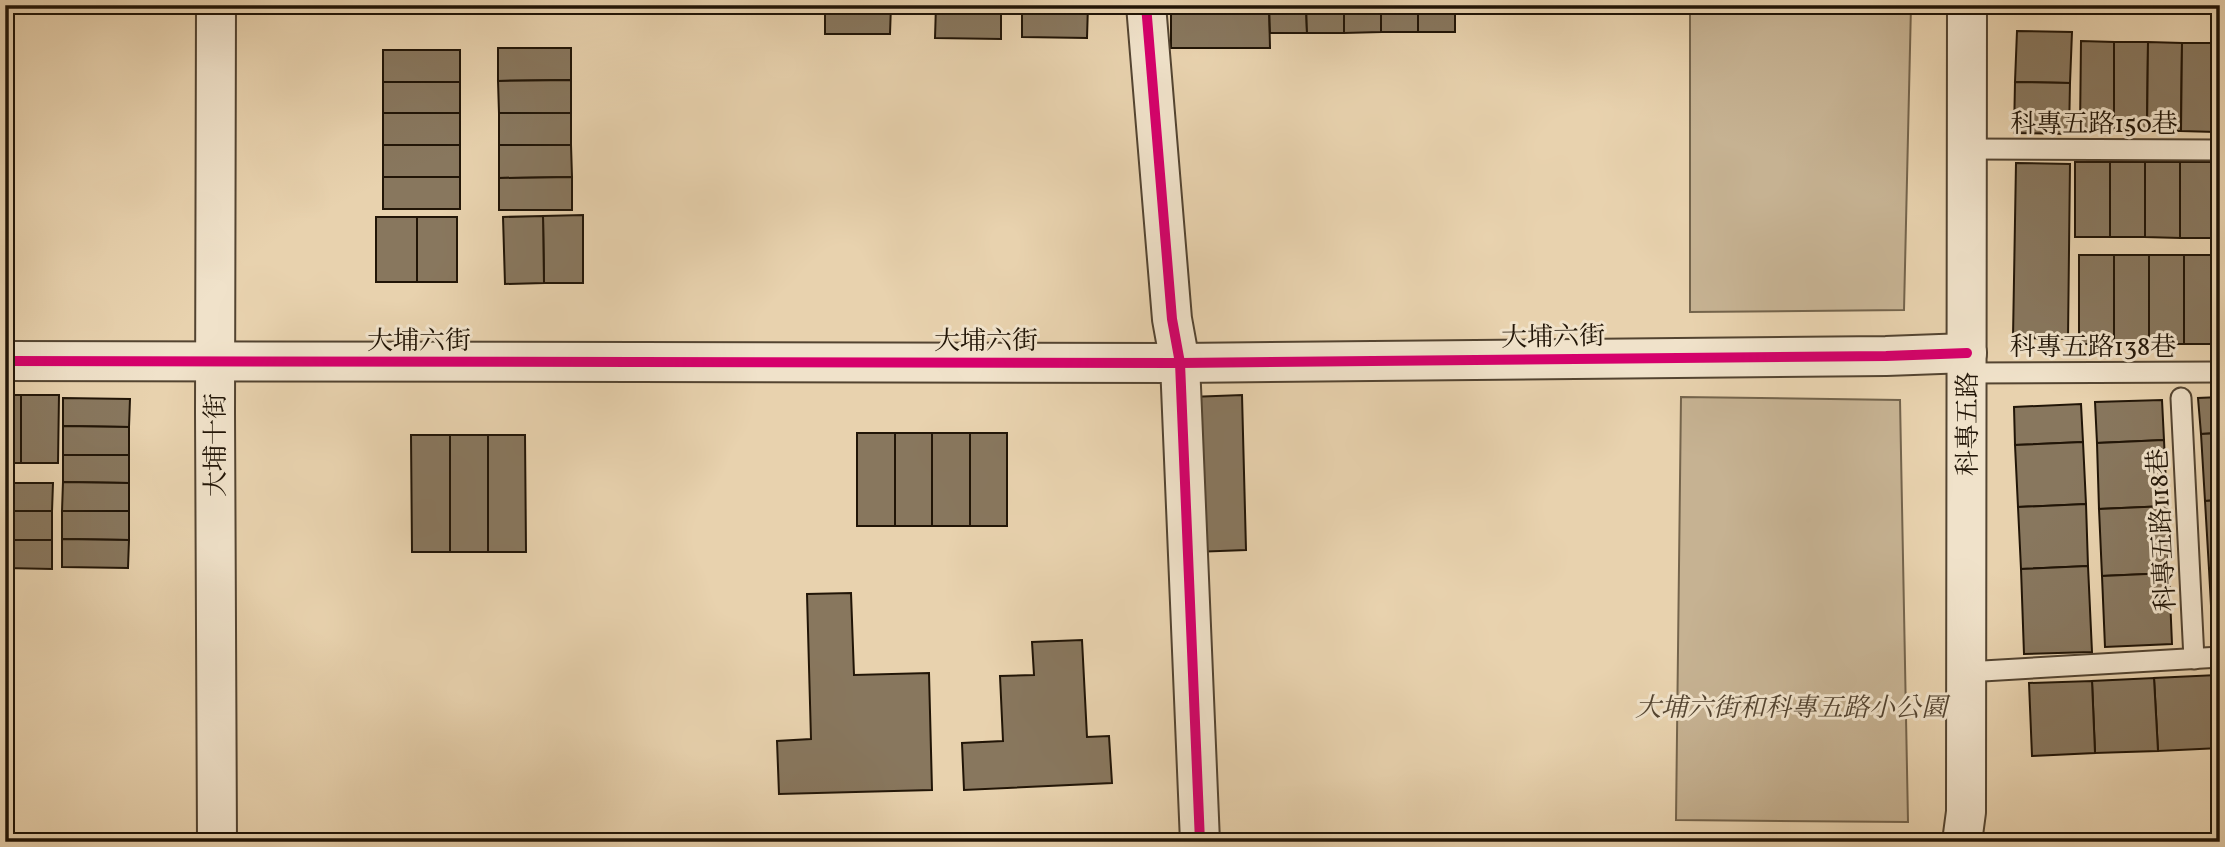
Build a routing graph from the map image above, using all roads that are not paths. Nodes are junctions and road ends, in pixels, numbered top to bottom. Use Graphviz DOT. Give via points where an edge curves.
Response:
graph roads {
  1 [pos="216,5"];
  2 [pos="1146,5"];
  3 [pos="1968,5"];
  4 [pos="1968,149"];
  5 [pos="2220,150"];
  6 [pos="5,361"];
  7 [pos="215,363"];
  8 [pos="1180,363"];
  9 [pos="1967,363"];
  10 [pos="2220,372"];
  11 [pos="2181,398"];
  12 [pos="2220,657"];
  13 [pos="2194,659"];
  14 [pos="1966,672"];
  15 [pos="217,842"];
  16 [pos="1200,842"];
  17 [pos="1962,842"];
  1 -- 7 [label="street, 大埔十街"];
  2 -- 8 [label="street" via="1172,319"];
  3 -- 4 [label="street, 科專五路"];
  4 -- 5 [label="lane, 科專五路150巷"];
  4 -- 9 [label="street, 科專五路"];
  6 -- 7 [label="street, 大埔六街"];
  7 -- 8 [label="street, 大埔六街"];
  7 -- 15 [label="street, 大埔十街"];
  8 -- 9 [label="street, 大埔六街" via="1886,356"];
  8 -- 16 [label="street"];
  9 -- 10 [label="lane, 科專五路138巷"];
  9 -- 14 [label="street, 科專五路"];
  11 -- 13 [label="lane, 科專五路118巷"];
  12 -- 13 [label="lane"];
  13 -- 14 [label="lane"];
  14 -- 17 [label="street, 科專五路"];
}
